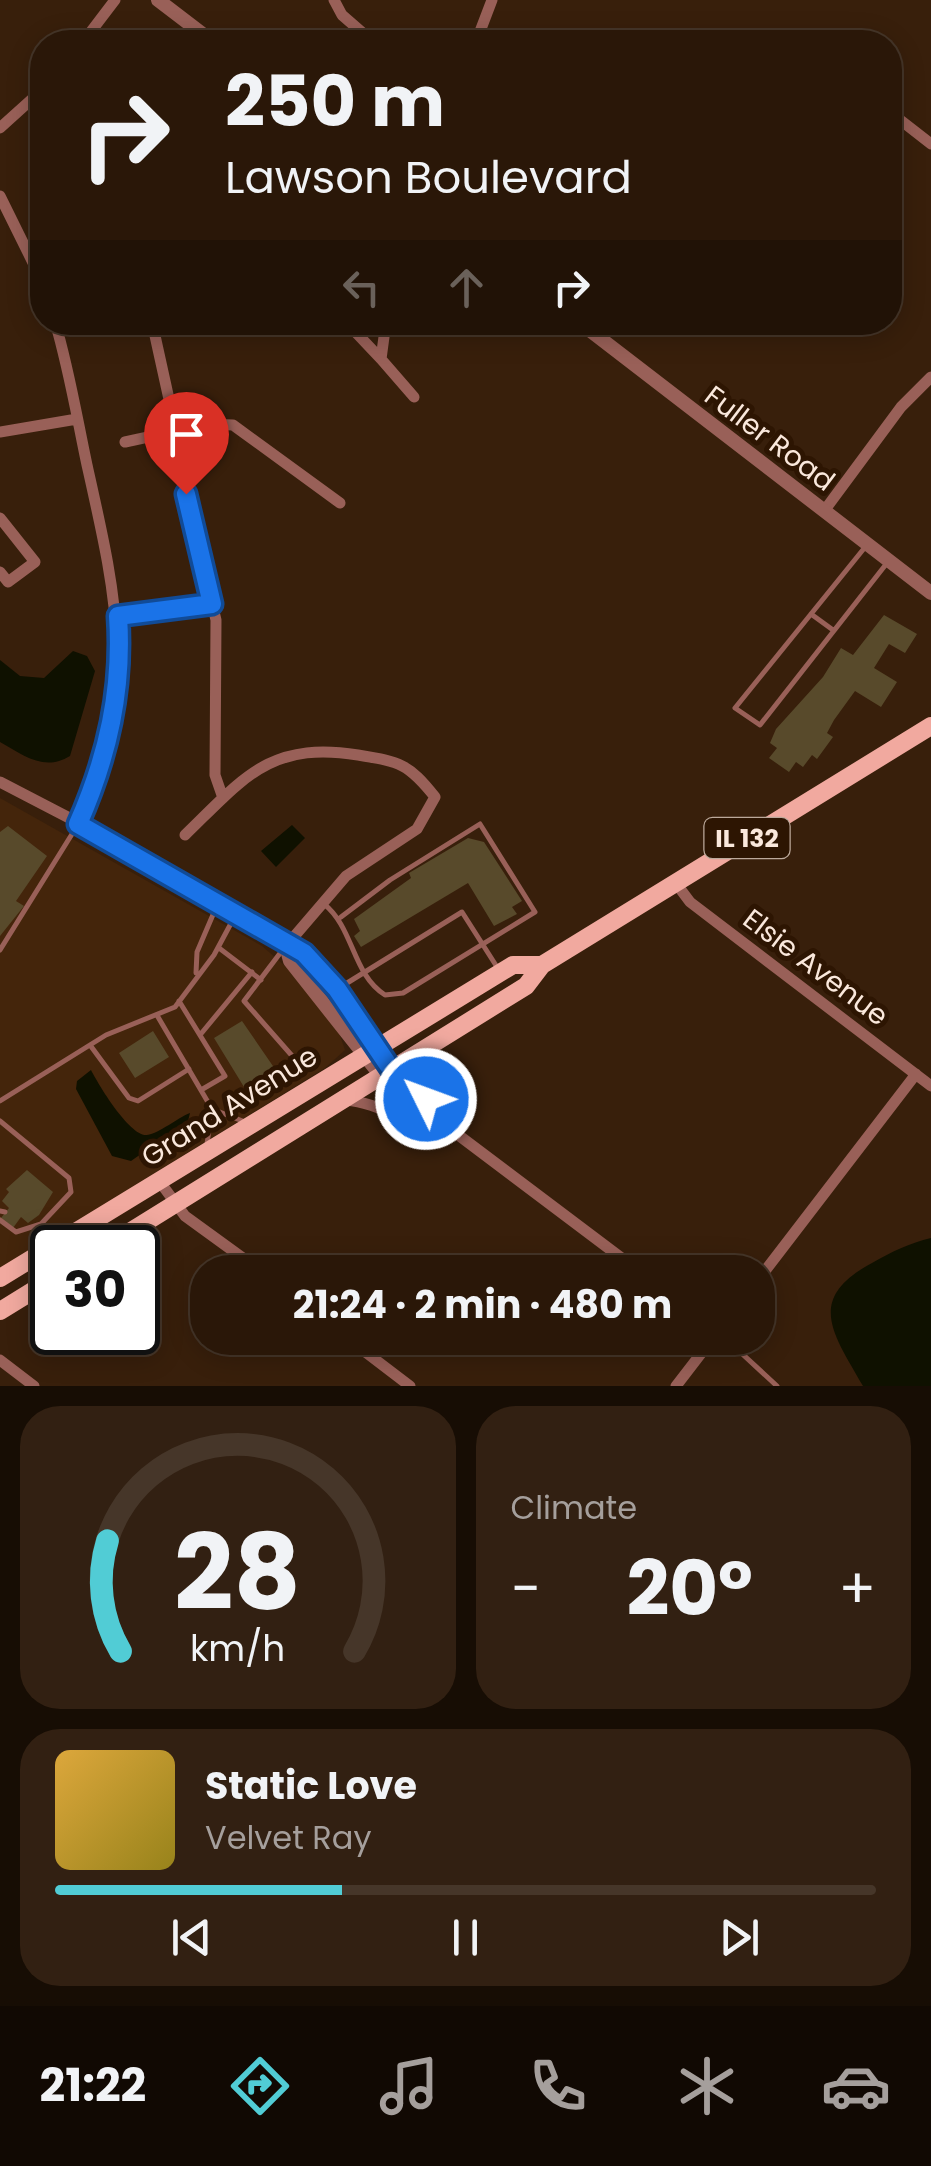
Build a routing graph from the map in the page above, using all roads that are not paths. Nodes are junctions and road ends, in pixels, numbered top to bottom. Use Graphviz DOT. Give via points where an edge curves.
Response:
graph roads {
  1 [pos="115,0"];
  2 [pos="158,0"];
  3 [pos="334,0"];
  4 [pos="492,0"];
  5 [pos="92,30"];
  6 [pos="197,30"];
  7 [pos="359,30"];
  8 [pos="481,30"];
  9 [pos="30,103"];
  10 [pos="902,121"];
  11 [pos="0,128"];
  12 [pos="931,144"];
  13 [pos="0,196"];
  14 [pos="30,257"];
  15 [pos="58,335"];
  16 [pos="155,335"];
  17 [pos="358,335"];
  18 [pos="384,335"];
  19 [pos="596,335"];
  20 [pos="381,359"];
  21 [pos="931,377"];
  22 [pos="414,397"];
  23 [pos="77,419"];
  24 [pos="176,431"];
  25 [pos="0,432"];
  26 [pos="125,442"];
  27 [pos="186,494"];
  28 [pos="340,503"];
  29 [pos="824,510"];
  30 [pos="0,518"];
  31 [pos="868,544"];
  32 [pos="889,560"];
  33 [pos="0,572"];
  34 [pos="931,593"];
  35 [pos="212,604"];
  36 [pos="811,614"];
  37 [pos="118,616"];
  38 [pos="834,631"];
  39 [pos="931,726"];
  40 [pos="0,782"];
  41 [pos="223,798"];
  42 [pos="78,824"];
  43 [pos="185,835"];
  44 [pos="675,882"];
  45 [pos="219,902"];
  46 [pos="322,902"];
  47 [pos="237,912"];
  48 [pos="342,918"];
  49 [pos="482,944"];
  50 [pos="286,946"];
  51 [pos="218,948"];
  52 [pos="0,950"];
  53 [pos="542,965"];
  54 [pos="252,972"];
  55 [pos="364,972"];
  56 [pos="500,973"];
  57 [pos="196,976"];
  58 [pos="261,980"];
  59 [pos="337,989"];
  60 [pos="179,1002"];
  61 [pos="158,1018"];
  62 [pos="200,1035"];
  63 [pos="432,1044"];
  64 [pos="90,1045"];
  65 [pos="370,1052"];
  66 [pos="294,1058"];
  67 [pos="189,1069"];
  68 [pos="386,1072"];
  69 [pos="916,1074"];
  70 [pos="931,1086"];
  71 [pos="202,1090"];
  72 [pos="426,1099"];
  73 [pos="342,1100"];
  74 [pos="0,1101"];
  75 [pos="212,1108"];
  76 [pos="0,1121"];
  77 [pos="254,1123"];
  78 [pos="445,1125"];
  79 [pos="199,1157"];
  80 [pos="160,1182"];
  81 [pos="175,1204"];
  82 [pos="0,1220"];
  83 [pos="18,1222"];
  84 [pos="141,1225"];
  85 [pos="27,1228"];
  86 [pos="240,1255"];
  87 [pos="617,1255"];
  88 [pos="775,1258"];
  89 [pos="0,1278"];
  90 [pos="30,1293"];
  91 [pos="0,1311"];
  92 [pos="369,1355"];
  93 [pos="700,1355"];
  94 [pos="744,1355"];
  95 [pos="0,1360"];
  96 [pos="34,1386"];
  97 [pos="410,1386"];
  98 [pos="676,1386"];
  99 [pos="777,1386"];
  1 -- 5 [label="street"];
  2 -- 6 [label="street"];
  3 -- 7 [label="street"];
  4 -- 8 [label="street"];
  9 -- 11 [label="street"];
  10 -- 12 [label="street"];
  13 -- 14 [label="street"];
  15 -- 23 [label="street"];
  16 -- 24 [label="street"];
  17 -- 20 [label="street"];
  18 -- 20 [label="street"];
  19 -- 29 [label="street, Fuller Road"];
  20 -- 22 [label="street"];
  21 -- 29 [label="street"];
  23 -- 25 [label="street"];
  23 -- 37 [label="street"];
  24 -- 26 [label="street"];
  24 -- 28 [label="street" via="233,425"];
  27 -- 35 [label="street"];
  29 -- 31 [label="street, Fuller Road"];
  30 -- 33 [label="street" via="34,562 8,582"];
  31 -- 32 [label="street, Fuller Road"];
  31 -- 36 [label="lane"];
  32 -- 34 [label="street, Fuller Road"];
  32 -- 38 [label="lane"];
  35 -- 37 [label="street"];
  35 -- 41 [label="street" via="215,775"];
  36 -- 38 [label="lane"];
  36 -- 38 [label="lane" via="736,708 760,725"];
  37 -- 42 [label="street" via="110,738"];
  39 -- 44 [label="main road, Grand Avenue / IL 132"];
  40 -- 42 [label="street"];
  41 -- 43 [label="street"];
  41 -- 46 [label="street" via="257,770 304,750 412,768 435,798 417,829 357,866"];
  42 -- 45 [label="street"];
  42 -- 52 [label="lane"];
  44 -- 53 [label="main road, Grand Avenue / IL 132"];
  44 -- 69 [label="street, Elsie Avenue" via="690,902"];
  45 -- 47 [label="street"];
  45 -- 57 [label="lane" via="197,952"];
  46 -- 48 [label="lane"];
  46 -- 50 [label="street"];
  47 -- 50 [label="street"];
  47 -- 51 [label="lane"];
  48 -- 49 [label="lane" via="480,824 535,912"];
  48 -- 55 [label="lane"];
  49 -- 55 [label="lane" via="403,993 385,996"];
  49 -- 55 [label="lane" via="462,912"];
  49 -- 56 [label="lane"];
  50 -- 58 [label="lane"];
  50 -- 59 [label="street" via="304,953"];
  50 -- 65 [label="street" via="290,961"];
  51 -- 54 [label="lane"];
  51 -- 57 [label="lane"];
  53 -- 56 [label="main road, Grand Avenue / IL 132" via="513,965"];
  53 -- 63 [label="main road, Grand Avenue / IL 132" via="526,986"];
  54 -- 58 [label="lane"];
  54 -- 62 [label="lane"];
  55 -- 59 [label="lane"];
  56 -- 65 [label="main road, Grand Avenue / IL 132"];
  57 -- 60 [label="lane"];
  58 -- 66 [label="lane" via="244,1001"];
  59 -- 65 [label="street"];
  60 -- 61 [label="lane"];
  60 -- 62 [label="lane"];
  61 -- 64 [label="lane"];
  61 -- 67 [label="lane"];
  62 -- 71 [label="lane" via="225,1076"];
  63 -- 68 [label="main road, Grand Avenue / IL 132"];
  63 -- 72 [label="street" via="421,1063"];
  64 -- 67 [label="lane" via="128,1098 138,1101"];
  64 -- 74 [label="lane"];
  65 -- 68 [label="street"];
  65 -- 77 [label="main road, Grand Avenue / IL 132"];
  67 -- 71 [label="lane"];
  68 -- 72 [label="street"];
  68 -- 73 [label="main road, Grand Avenue / IL 132"];
  68 -- 78 [label="street" via="415,1108"];
  69 -- 70 [label="street, Elsie Avenue"];
  69 -- 88 [label="street"];
  71 -- 75 [label="lane"];
  72 -- 78 [label="street"];
  73 -- 78 [label="street" via="380,1106 421,1128"];
  73 -- 81 [label="main road, Grand Avenue / IL 132"];
  75 -- 77 [label="lane"];
  75 -- 79 [label="lane" via="211,1139"];
  76 -- 85 [label="lane" via="70,1178 71,1192 41,1224"];
  77 -- 79 [label="main road, Grand Avenue / IL 132"];
  78 -- 87 [label="street"];
  79 -- 80 [label="main road, Grand Avenue / IL 132"];
  80 -- 81 [label="street"];
  80 -- 89 [label="main road, Grand Avenue / IL 132"];
  81 -- 84 [label="main road, Grand Avenue / IL 132"];
  81 -- 86 [label="street"];
  82 -- 85 [label="lane" via="16,1232"];
  83 -- 85 [label="lane"];
  90 -- 91 [label="main road"];
  92 -- 97 [label="street"];
  93 -- 98 [label="street"];
  94 -- 99 [label="lane"];
  95 -- 96 [label="street"];
}
